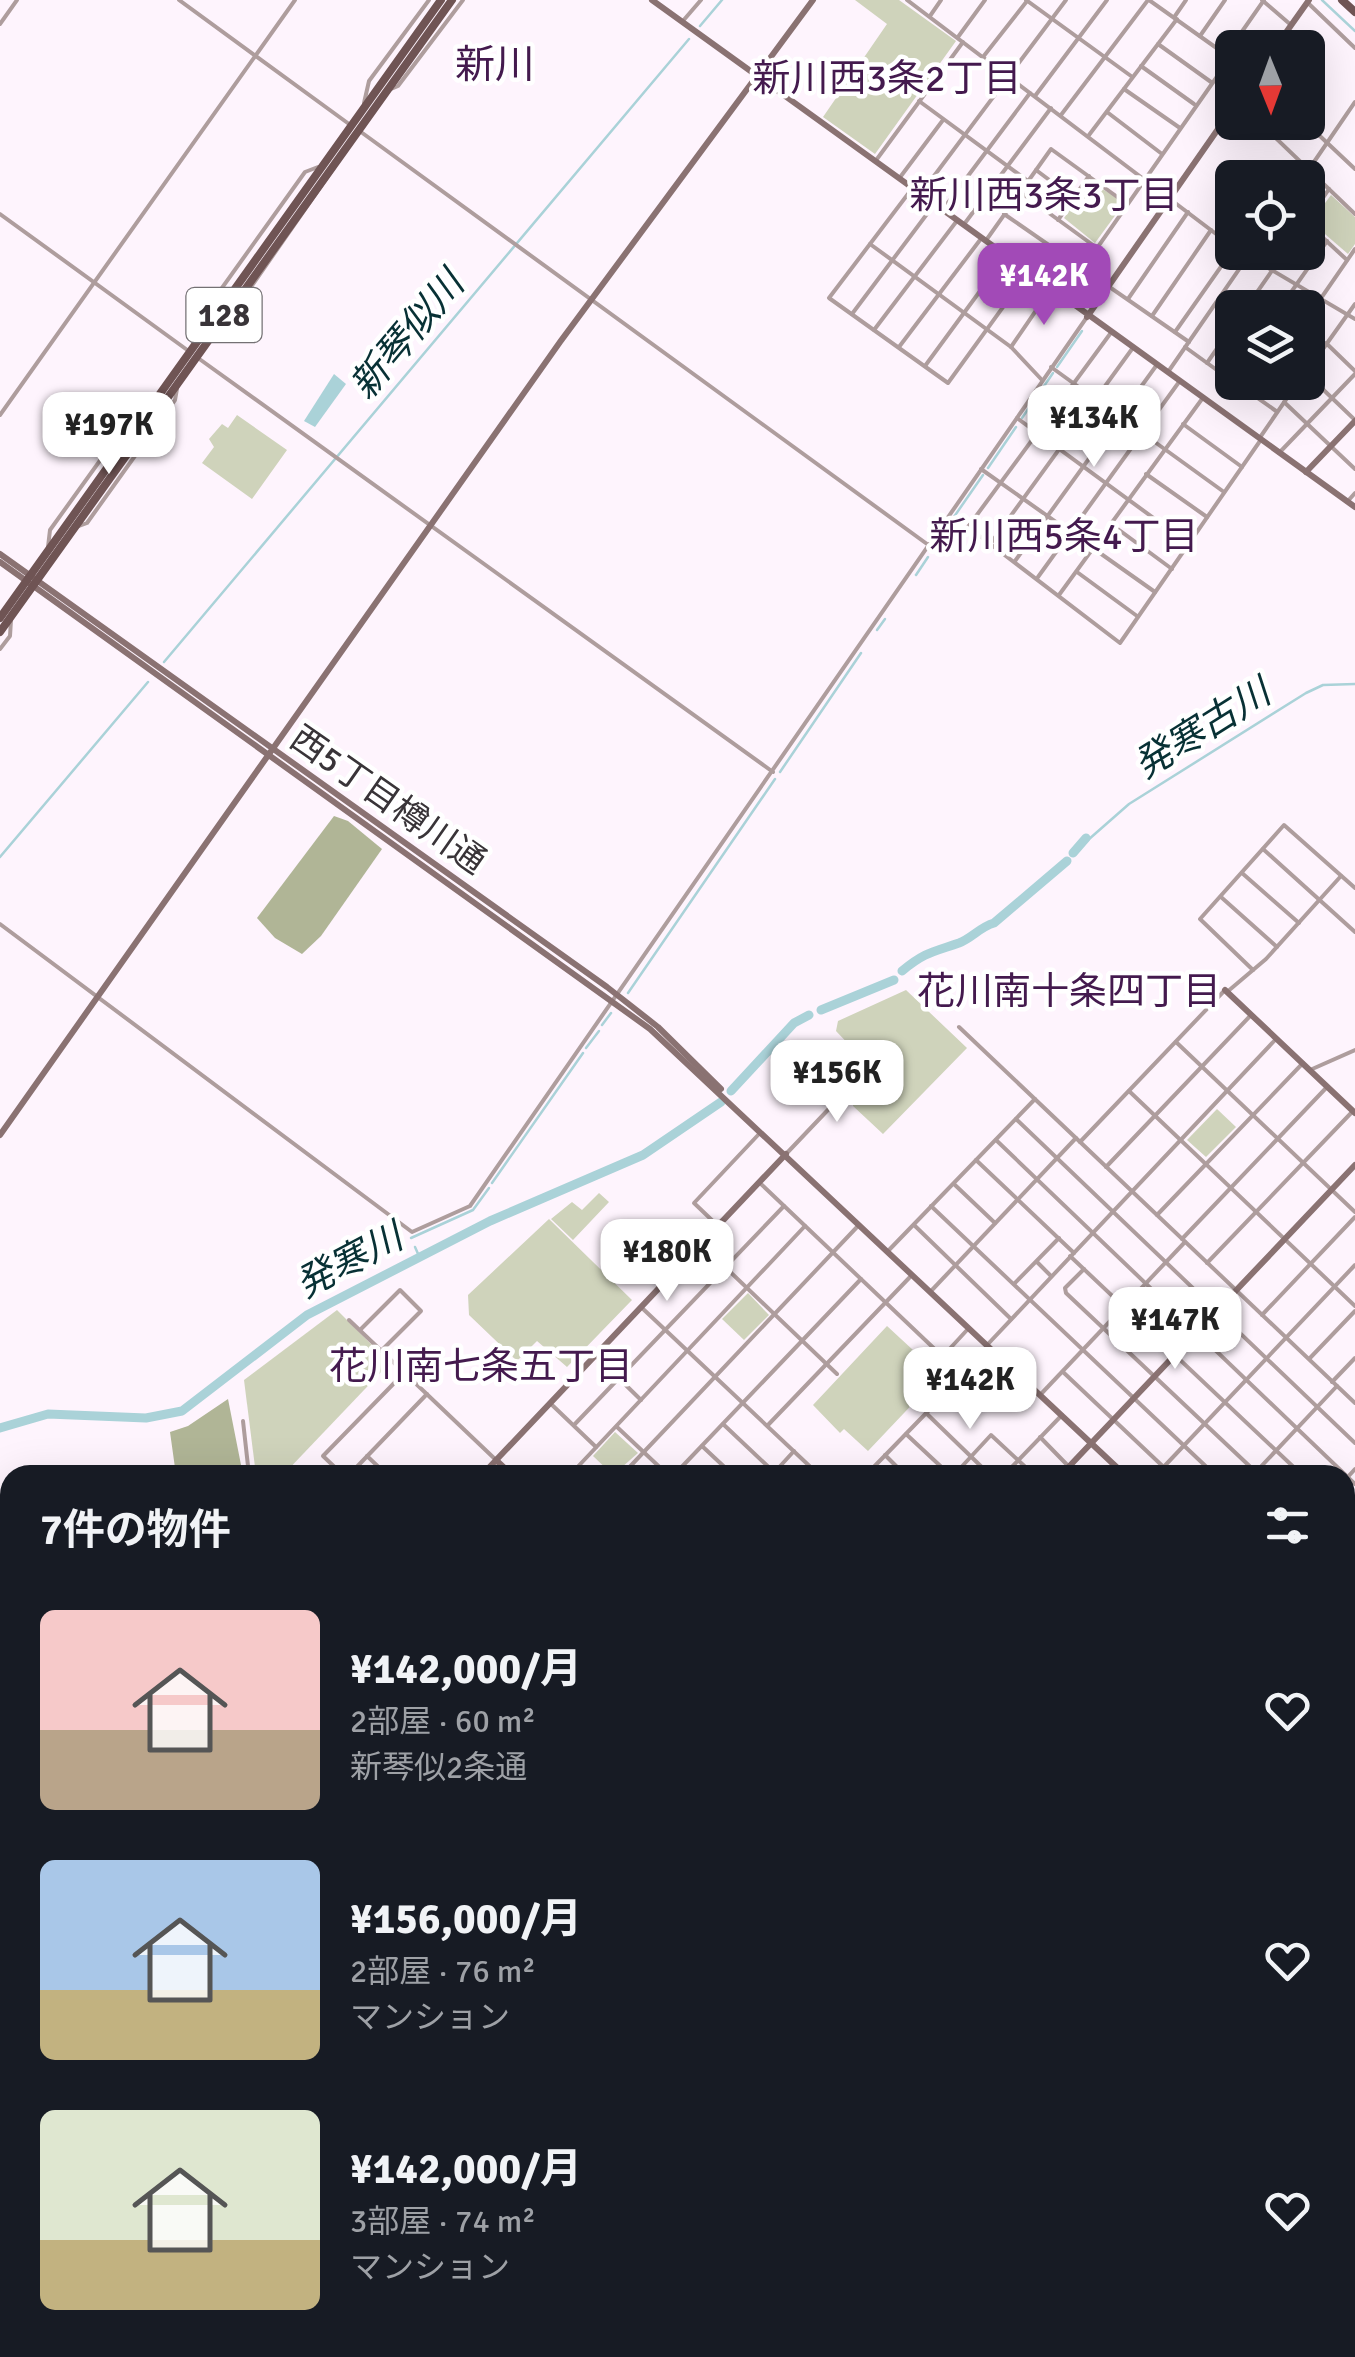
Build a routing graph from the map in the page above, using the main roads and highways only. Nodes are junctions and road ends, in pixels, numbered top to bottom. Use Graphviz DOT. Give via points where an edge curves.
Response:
graph roads {
  1 [pos="442,0"];
  2 [pos="452,0"];
  3 [pos="1342,0"];
  4 [pos="1355,12"];
  5 [pos="353,126"];
  6 [pos="192,354"];
  7 [pos="32,580"];
  8 [pos="0,618"];
  9 [pos="0,632"];
  1 -- 5 [label="main road, 128"];
  2 -- 5 [label="main road, 128"];
  3 -- 4 [label="main road"];
  5 -- 6 [label="main road, 128"];
  5 -- 6 [label="main road, 128"];
  6 -- 7 [label="main road, 128"];
  6 -- 7 [label="main road, 128"];
  7 -- 8 [label="main road, 128"];
  7 -- 9 [label="main road, 128"];
}
